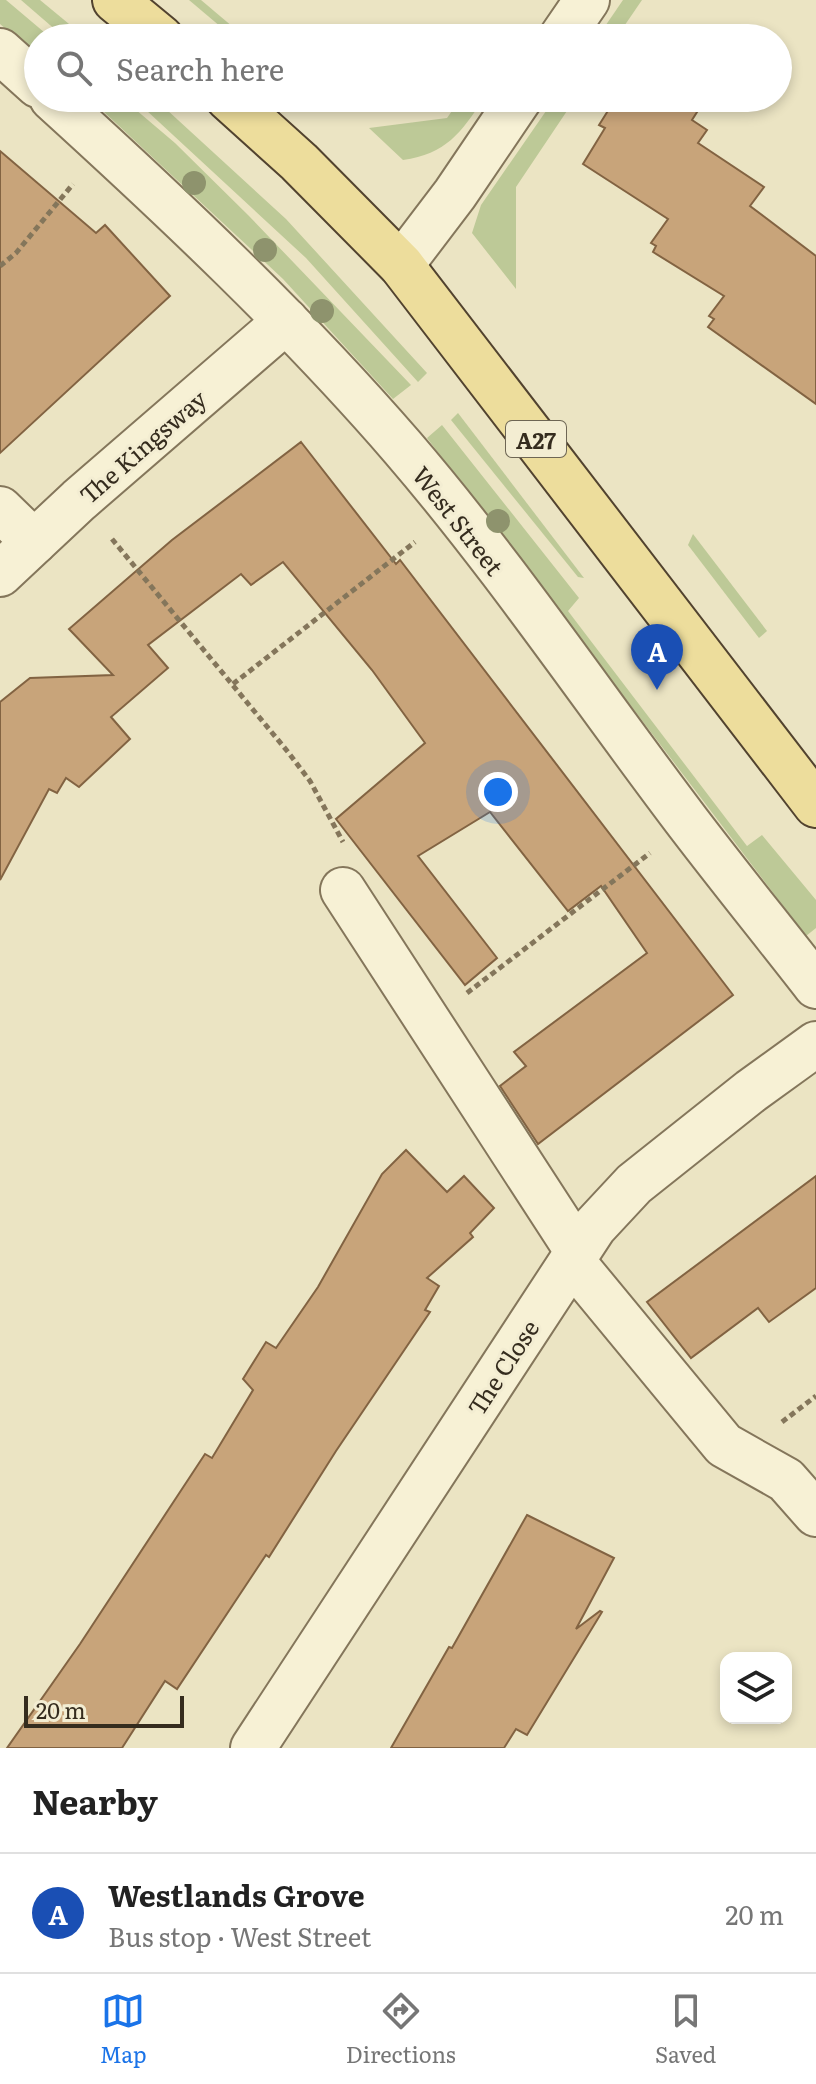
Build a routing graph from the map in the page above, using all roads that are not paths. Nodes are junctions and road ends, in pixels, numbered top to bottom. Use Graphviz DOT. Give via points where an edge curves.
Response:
graph roads {
  1 [pos="115,0"];
  2 [pos="587,0"];
  3 [pos="144,24"];
  4 [pos="571,24"];
  5 [pos="0,51"];
  6 [pos="24,72"];
  7 [pos="67,112"];
  8 [pos="244,112"];
  9 [pos="511,112"];
  10 [pos="401,265"];
  11 [pos="286,321"];
  12 [pos="0,509"];
  13 [pos="34,542"];
  14 [pos="0,574"];
  15 [pos="816,805"];
  16 [pos="343,890"];
  17 [pos="816,986"];
  18 [pos="816,1044"];
  19 [pos="575,1256"];
  20 [pos="816,1514"];
  21 [pos="253,1748"];
  1 -- 3 [label="main road"];
  2 -- 4 [label="street"];
  5 -- 6 [label="street"];
  7 -- 11 [label="street, West Street"];
  8 -- 10 [label="main road, A27"];
  9 -- 10 [label="street"];
  10 -- 15 [label="main road, A27"];
  11 -- 13 [label="street, The Kingsway"];
  11 -- 17 [label="street, West Street" via="403,448"];
  12 -- 13 [label="street"];
  13 -- 14 [label="street, The Kingsway"];
  16 -- 19 [label="street"];
  18 -- 19 [label="street, The Close" via="634,1184"];
  19 -- 20 [label="street" via="724,1445 786,1480"];
  19 -- 21 [label="street, The Close"];
}
